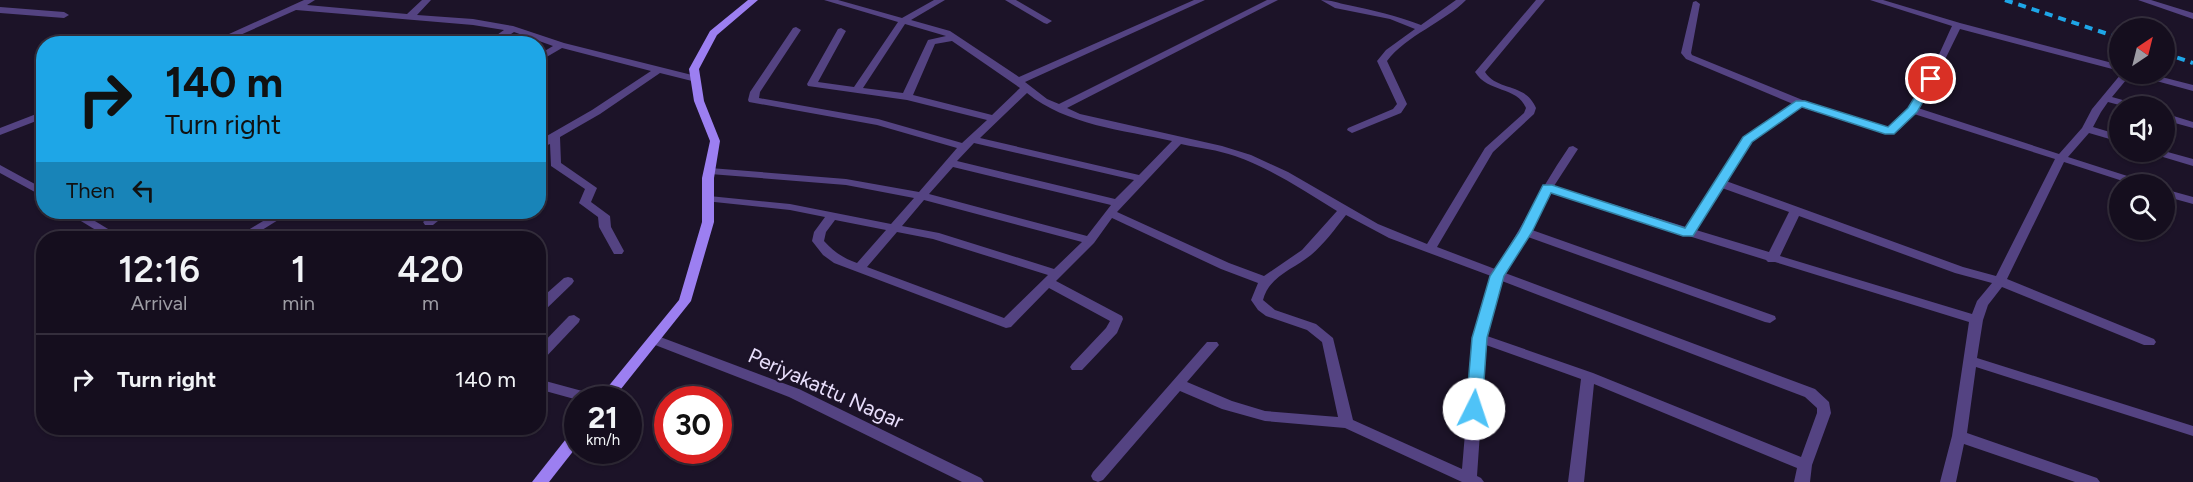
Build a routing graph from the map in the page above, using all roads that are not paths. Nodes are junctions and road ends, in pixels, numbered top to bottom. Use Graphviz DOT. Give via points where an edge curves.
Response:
graph roads {
  1 [pos="310,0"];
  2 [pos="427,0"];
  3 [pos="754,0"];
  4 [pos="828,0"];
  5 [pos="941,0"];
  6 [pos="1009,0"];
  7 [pos="1201,0"];
  8 [pos="1274,0"];
  9 [pos="1325,0"];
  10 [pos="1462,0"];
  11 [pos="1541,0"];
  12 [pos="1874,0"];
  13 [pos="2142,0"];
  14 [pos="1696,4"];
  15 [pos="295,7"];
  16 [pos="0,10"];
  17 [pos="64,15"];
  18 [pos="409,16"];
  19 [pos="2193,16"];
  20 [pos="903,21"];
  21 [pos="1047,21"];
  22 [pos="1957,26"];
  23 [pos="513,29"];
  24 [pos="1424,29"];
  25 [pos="796,30"];
  26 [pos="841,31"];
  27 [pos="229,36"];
  28 [pos="501,36"];
  29 [pos="534,36"];
  30 [pos="954,38"];
  31 [pos="546,40"];
  32 [pos="561,45"];
  33 [pos="546,54"];
  34 [pos="2109,65"];
  35 [pos="658,70"];
  36 [pos="696,79"];
  37 [pos="2175,83"];
  38 [pos="2118,84"];
  39 [pos="1022,85"];
  40 [pos="2193,88"];
  41 [pos="856,91"];
  42 [pos="907,97"];
  43 [pos="2107,99"];
  44 [pos="1801,103"];
  45 [pos="1059,108"];
  46 [pos="1913,110"];
  47 [pos="36,117"];
  48 [pos="994,118"];
  49 [pos="2175,119"];
  50 [pos="2193,125"];
  51 [pos="2087,129"];
  52 [pos="1352,130"];
  53 [pos="0,132"];
  54 [pos="555,136"];
  55 [pos="2109,136"];
  56 [pos="974,140"];
  57 [pos="1179,140"];
  58 [pos="546,141"];
  59 [pos="964,147"];
  60 [pos="1573,148"];
  61 [pos="2061,158"];
  62 [pos="2175,158"];
  63 [pos="950,163"];
  64 [pos="2193,163"];
  65 [pos="0,168"];
  66 [pos="710,171"];
  67 [pos="2111,174"];
  68 [pos="1143,179"];
  69 [pos="1720,183"];
  70 [pos="1547,188"];
  71 [pos="36,189"];
  72 [pos="2175,195"];
  73 [pos="922,196"];
  74 [pos="709,200"];
  75 [pos="2193,201"];
  76 [pos="1114,208"];
  77 [pos="1344,210"];
  78 [pos="1796,210"];
  79 [pos="832,216"];
  80 [pos="84,219"];
  81 [pos="273,219"];
  82 [pos="434,219"];
  83 [pos="429,222"];
  84 [pos="892,229"];
  85 [pos="105,231"];
  86 [pos="253,231"];
  87 [pos="1525,232"];
  88 [pos="1688,233"];
  89 [pos="1090,240"];
  90 [pos="1429,249"];
  91 [pos="618,251"];
  92 [pos="1772,259"];
  93 [pos="858,270"];
  94 [pos="1497,276"];
  95 [pos="1052,278"];
  96 [pos="568,281"];
  97 [pos="1266,281"];
  98 [pos="2000,281"];
  99 [pos="546,302"];
  100 [pos="574,319"];
  101 [pos="1770,319"];
  102 [pos="1976,320"];
  103 [pos="1480,338"];
  104 [pos="655,340"];
  105 [pos="2149,342"];
  106 [pos="1212,345"];
  107 [pos="546,349"];
  108 [pos="1971,361"];
  109 [pos="1077,367"];
  110 [pos="1588,376"];
  111 [pos="1178,384"];
  112 [pos="546,386"];
  113 [pos="616,386"];
  114 [pos="564,391"];
  115 [pos="1347,423"];
  116 [pos="2193,431"];
  117 [pos="1959,436"];
  118 [pos="564,452"];
  119 [pos="1805,465"];
  120 [pos="1098,476"];
  121 [pos="1473,480"];
  122 [pos="540,482"];
  123 [pos="976,482"];
  124 [pos="1576,482"];
  125 [pos="1802,482"];
  126 [pos="1948,482"];
  127 [pos="2092,482"];
  1 -- 15 [label="street"];
  2 -- 18 [label="street"];
  3 -- 36 [label="street" via="713,33 694,69"];
  4 -- 20 [label="street"];
  5 -- 20 [label="street"];
  6 -- 21 [label="street"];
  7 -- 39 [label="street"];
  8 -- 45 [label="street"];
  9 -- 24 [label="street" via="1355,12 1392,17"];
  10 -- 24 [label="street"];
  11 -- 90 [label="street" via="1480,72 1485,79 1527,99 1529,114 1489,150"];
  12 -- 22 [label="street"];
  13 -- 19 [label="street"];
  14 -- 44 [label="street" via="1687,55"];
  15 -- 18 [label="street"];
  15 -- 27 [label="street"];
  16 -- 17 [label="street"];
  18 -- 23 [label="street"];
  20 -- 30 [label="street"];
  20 -- 41 [label="street"];
  22 -- 34 [label="street"];
  22 -- 46 [label="street"];
  23 -- 28 [label="street"];
  23 -- 29 [label="street"];
  24 -- 52 [label="street" via="1382,61 1383,69 1401,93 1402,104 1397,111"];
  25 -- 59 [label="street" via="753,100 878,122"];
  26 -- 41 [label="street" via="812,84"];
  30 -- 39 [label="street"];
  30 -- 42 [label="street" via="930,42"];
  31 -- 32 [label="street"];
  32 -- 33 [label="street"];
  32 -- 35 [label="street"];
  35 -- 36 [label="street"];
  35 -- 54 [label="street"];
  36 -- 66 [label="street" via="699,101 715,141"];
  37 -- 40 [label="street"];
  38 -- 43 [label="street"];
  39 -- 45 [label="street"];
  39 -- 48 [label="street"];
  41 -- 42 [label="street"];
  42 -- 48 [label="street"];
  43 -- 51 [label="street"];
  44 -- 46 [label="street" via="1886,131"];
  44 -- 69 [label="street" via="1747,139"];
  45 -- 57 [label="street" via="1077,116"];
  46 -- 61 [label="street"];
  47 -- 53 [label="street"];
  48 -- 56 [label="street"];
  49 -- 50 [label="street"];
  51 -- 55 [label="street"];
  51 -- 61 [label="street"];
  54 -- 58 [label="street"];
  54 -- 91 [label="street" via="555,164 591,188 585,203 603,216"];
  56 -- 59 [label="street"];
  56 -- 68 [label="street"];
  57 -- 68 [label="street"];
  57 -- 77 [label="street" via="1248,157"];
  59 -- 63 [label="street"];
  60 -- 70 [label="street"];
  61 -- 67 [label="street"];
  61 -- 98 [label="street"];
  62 -- 64 [label="street"];
  63 -- 73 [label="street"];
  63 -- 76 [label="street"];
  65 -- 71 [label="street"];
  66 -- 73 [label="street" via="846,182"];
  66 -- 74 [label="street"];
  68 -- 76 [label="street"];
  69 -- 78 [label="street"];
  69 -- 88 [label="street"];
  70 -- 87 [label="street"];
  70 -- 88 [label="street"];
  72 -- 75 [label="street"];
  73 -- 84 [label="street"];
  73 -- 89 [label="street"];
  74 -- 79 [label="street" via="790,207"];
  74 -- 104 [label="street" via="708,222 685,301"];
  76 -- 89 [label="street"];
  76 -- 97 [label="street" via="1225,266"];
  77 -- 90 [label="street" via="1366,224"];
  77 -- 97 [label="street" via="1305,254"];
  78 -- 92 [label="street"];
  78 -- 98 [label="street" via="1959,270"];
  79 -- 84 [label="street"];
  79 -- 93 [label="street" via="818,241 827,252"];
  80 -- 85 [label="street"];
  81 -- 86 [label="street"];
  82 -- 83 [label="street"];
  84 -- 93 [label="street"];
  84 -- 95 [label="street" via="935,236"];
  87 -- 94 [label="street"];
  87 -- 101 [label="street"];
  88 -- 92 [label="street"];
  89 -- 95 [label="street"];
  90 -- 94 [label="street"];
  92 -- 102 [label="street"];
  93 -- 95 [label="street" via="1006,324"];
  94 -- 103 [label="street"];
  94 -- 119 [label="street" via="1810,393 1824,406 1824,413"];
  95 -- 109 [label="street" via="1117,319 1112,330"];
  96 -- 99 [label="street"];
  97 -- 115 [label="street" via="1257,294 1258,303 1275,314 1316,329 1328,341"];
  98 -- 102 [label="street" via="1982,304"];
  98 -- 105 [label="street"];
  100 -- 107 [label="street"];
  102 -- 108 [label="street"];
  103 -- 110 [label="street"];
  103 -- 121 [label="street"];
  104 -- 113 [label="street"];
  104 -- 123 [label="street, Periyakattu Nagar" via="794,393"];
  106 -- 111 [label="street"];
  108 -- 116 [label="street"];
  108 -- 117 [label="street"];
  110 -- 119 [label="street"];
  110 -- 124 [label="street"];
  111 -- 115 [label="street" via="1265,416"];
  111 -- 120 [label="street"];
  112 -- 114 [label="street"];
  115 -- 121 [label="street"];
  117 -- 126 [label="street"];
  117 -- 127 [label="street"];
  118 -- 122 [label="street"];
  119 -- 125 [label="street"];
}
